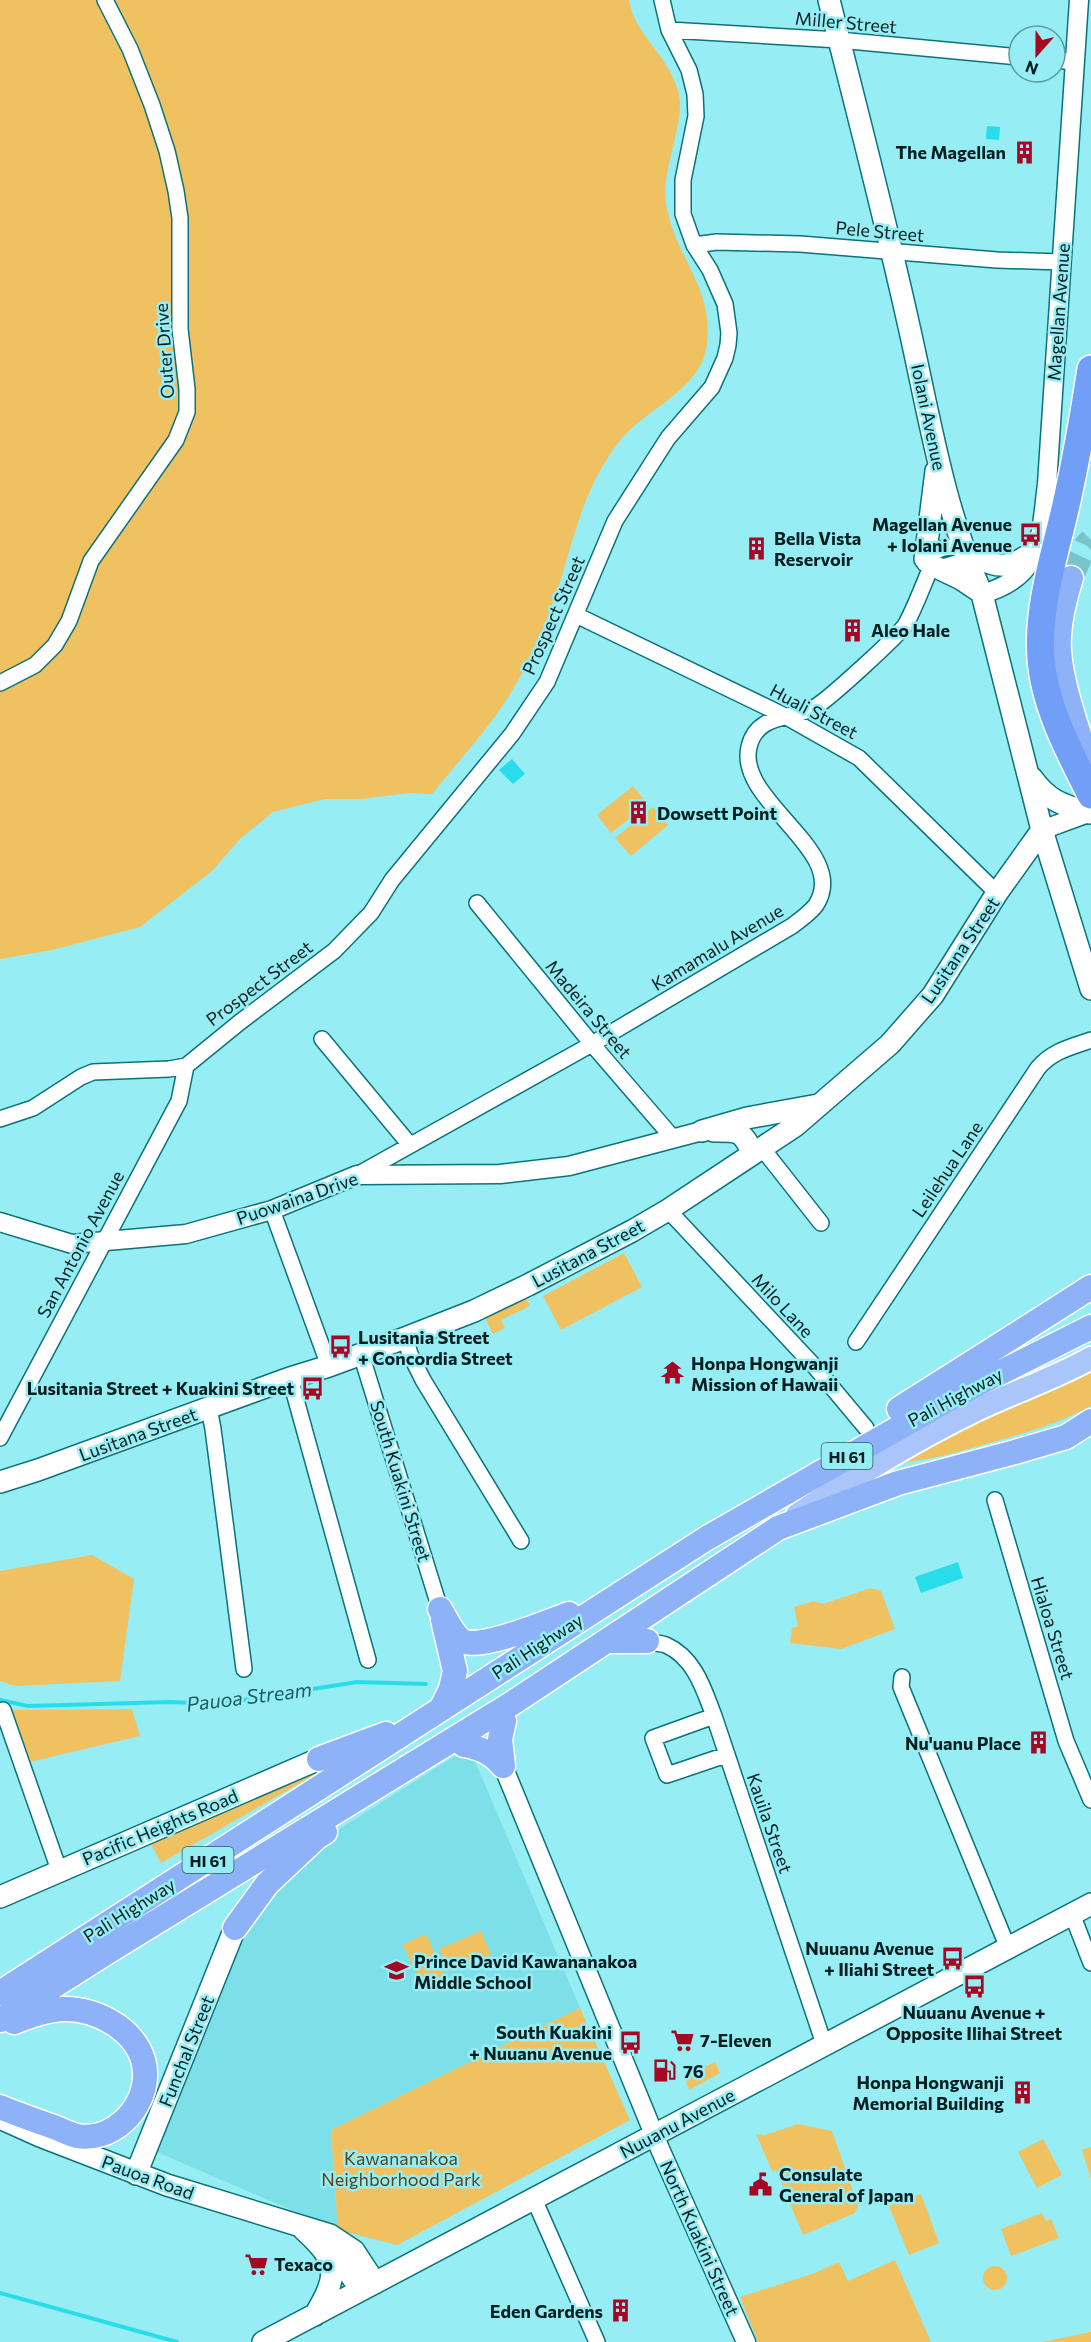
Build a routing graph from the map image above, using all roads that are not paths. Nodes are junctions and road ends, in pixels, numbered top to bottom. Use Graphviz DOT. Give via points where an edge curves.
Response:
graph roads {
  1 [pos="105,0"];
  2 [pos="662,0"];
  3 [pos="828,0"];
  4 [pos="1078,0"];
  5 [pos="669,30"];
  6 [pos="839,40"];
  7 [pos="1007,56"];
  8 [pos="1067,61"];
  9 [pos="1074,62"];
  10 [pos="694,245"];
  11 [pos="893,253"];
  12 [pos="1062,262"];
  13 [pos="1091,369"];
  14 [pos="939,465"];
  15 [pos="1036,549"];
  16 [pos="966,554"];
  17 [pos="932,564"];
  18 [pos="1071,578"];
  19 [pos="982,594"];
  20 [pos="576,615"];
  21 [pos="0,682"];
  22 [pos="783,716"];
  23 [pos="1028,773"];
  24 [pos="1091,775"];
  25 [pos="1090,807"];
  26 [pos="1062,813"];
  27 [pos="1042,830"];
  28 [pos="997,893"];
  29 [pos="477,903"];
  30 [pos="1091,989"];
  31 [pos="322,1039"];
  32 [pos="1091,1040"];
  33 [pos="592,1044"];
  34 [pos="186,1066"];
  35 [pos="819,1105"];
  36 [pos="0,1119"];
  37 [pos="702,1131"];
  38 [pos="673,1138"];
  39 [pos="410,1145"];
  40 [pos="758,1150"];
  41 [pos="357,1175"];
  42 [pos="272,1210"];
  43 [pos="668,1210"];
  44 [pos="0,1222"];
  45 [pos="821,1223"];
  46 [pos="102,1243"];
  47 [pos="1091,1287"];
  48 [pos="1091,1327"];
  49 [pos="405,1338"];
  50 [pos="856,1342"];
  51 [pos="361,1354"];
  52 [pos="1091,1358"];
  53 [pos="329,1366"];
  54 [pos="290,1378"];
  55 [pos="209,1408"];
  56 [pos="1091,1420"];
  57 [pos="866,1428"];
  58 [pos="0,1438"];
  59 [pos="0,1482"];
  60 [pos="995,1500"];
  61 [pos="739,1520"];
  62 [pos="778,1528"];
  63 [pos="521,1541"];
  64 [pos="614,1596"];
  65 [pos="440,1609"];
  66 [pos="607,1641"];
  67 [pos="647,1641"];
  68 [pos="368,1660"];
  69 [pos="577,1661"];
  70 [pos="244,1669"];
  71 [pos="902,1677"];
  72 [pos="442,1707"];
  73 [pos="3,1710"];
  74 [pos="714,1716"];
  75 [pos="504,1721"];
  76 [pos="414,1726"];
  77 [pos="464,1745"];
  78 [pos="726,1755"];
  79 [pos="319,1759"];
  80 [pos="503,1766"];
  81 [pos="1091,1800"];
  82 [pos="58,1870"];
  83 [pos="0,1896"];
  84 [pos="1091,1904"];
  85 [pos="1072,1914"];
  86 [pos="235,1928"];
  87 [pos="1008,1948"];
  88 [pos="1091,1963"];
  89 [pos="0,1993"];
  90 [pos="0,2020"];
  91 [pos="0,2026"];
  92 [pos="824,2044"];
  93 [pos="1,2117"];
  94 [pos="654,2135"];
  95 [pos="136,2174"];
  96 [pos="534,2199"];
  97 [pos="300,2226"];
  98 [pos="368,2286"];
  99 [pos="315,2315"];
  100 [pos="263,2342"];
  101 [pos="597,2342"];
  102 [pos="746,2342"];
  1 -- 21 [label="street, Outer Drive" via="152,105 176,191 187,412 176,440 91,561 59,639 35,665"];
  2 -- 5 [label="street, Prospect Street"];
  3 -- 6 [label="main road, Iolani Avenue"];
  4 -- 9 [label="street, Magellan Avenue"];
  5 -- 6 [label="street, Miller Street"];
  5 -- 10 [label="street, Prospect Street" via="695,94 696,116 683,180 683,214"];
  6 -- 7 [label="street, Miller Street"];
  6 -- 11 [label="main road, Iolani Avenue"];
  8 -- 9 [label="street"];
  9 -- 12 [label="street, Magellan Avenue"];
  10 -- 11 [label="street, Pele Street" via="800,244"];
  10 -- 20 [label="street, Prospect Street" via="725,304 729,333 725,358 712,387 668,438 621,509"];
  11 -- 12 [label="street, Pele Street"];
  11 -- 14 [label="main road, Iolani Avenue"];
  12 -- 15 [label="street, Magellan Avenue" via="1047,484"];
  13 -- 25 [label="highway" via="1041,622 1044,681"];
  14 -- 16 [label="main road, Iolani Avenue"];
  14 -- 17 [label="main road" via="934,476"];
  15 -- 16 [label="main road" via="1016,563 1002,566"];
  15 -- 19 [label="street, Magellan Avenue" via="1024,572 1005,586"];
  16 -- 17 [label="street" via="950,546 936,549"];
  16 -- 19 [label="main road, Iolani Avenue"];
  17 -- 19 [label="main road"];
  17 -- 22 [label="street, Kamamalu Avenue" via="905,627 814,708"];
  18 -- 24 [label="highway" via="1058,638 1062,673"];
  19 -- 23 [label="main road, Iolani Avenue"];
  20 -- 22 [label="street, Huali Street"];
  20 -- 34 [label="street, Prospect Street" via="547,682 512,734 392,880 371,913 333,951"];
  22 -- 28 [label="street, Huali Street" via="859,758"];
  22 -- 33 [label="street, Kamamalu Avenue" via="758,729 748,747 750,764 753,779 820,868 822,880 816,904 792,926"];
  23 -- 26 [label="main road"];
  23 -- 27 [label="main road, Iolani Avenue"];
  25 -- 26 [label="main road"];
  26 -- 27 [label="street"];
  27 -- 28 [label="main road, Lusitana Street"];
  27 -- 30 [label="main road, Iolani Avenue"];
  28 -- 35 [label="main road, Lusitana Street" via="933,995 890,1044"];
  29 -- 33 [label="street, Madeira Street"];
  31 -- 39 [label="street"];
  32 -- 50 [label="street, Leilehua Lane" via="1057,1052 1038,1068"];
  33 -- 38 [label="street, Madeira Street"];
  33 -- 39 [label="street, Kamamalu Avenue"];
  34 -- 36 [label="street" via="93,1072 33,1108"];
  34 -- 46 [label="street, San Antonio Avenue" via="179,1101"];
  35 -- 37 [label="main road"];
  35 -- 40 [label="main road, Lusitana Street"];
  37 -- 38 [label="street, Puowaina Drive"];
  37 -- 40 [label="main road" via="733,1131"];
  38 -- 41 [label="street, Puowaina Drive" via="569,1166 500,1174"];
  39 -- 41 [label="street, Kamamalu Avenue"];
  40 -- 43 [label="main road, Lusitana Street"];
  40 -- 45 [label="street"];
  41 -- 42 [label="street, Puowaina Drive"];
  42 -- 46 [label="street, Puowaina Drive" via="186,1234"];
  42 -- 53 [label="street"];
  43 -- 49 [label="main road, Lusitana Street" via="528,1285"];
  43 -- 57 [label="street, Milo Lane" via="815,1367"];
  44 -- 46 [label="street, Puowaina Drive" via="72,1244"];
  46 -- 58 [label="street, San Antonio Avenue"];
  47 -- 57 [label="highway"];
  48 -- 61 [label="highway, Pali Highway / HI 61" via="956,1395"];
  49 -- 51 [label="main road, Lusitana Street"];
  49 -- 63 [label="street" via="423,1380"];
  51 -- 53 [label="main road, Lusitana Street"];
  51 -- 65 [label="street, South Kuakini Street"];
  52 -- 62 [label="main road, Pali Highway / HI 61" via="974,1411 875,1463"];
  53 -- 54 [label="main road, Lusitana Street"];
  54 -- 55 [label="main road, Lusitana Street"];
  54 -- 68 [label="street"];
  55 -- 59 [label="main road, Lusitana Street"];
  55 -- 70 [label="street"];
  56 -- 62 [label="highway" via="1065,1437 898,1483"];
  57 -- 61 [label="highway"];
  60 -- 81 [label="street, Hialoa Street" via="1066,1741"];
  61 -- 64 [label="highway, Pali Highway / HI 61"];
  62 -- 66 [label="highway, Pali Highway / HI 61"];
  64 -- 65 [label="highway" via="483,1643 464,1642"];
  64 -- 72 [label="highway, Pali Highway / HI 61"];
  65 -- 72 [label="highway" via="455,1671"];
  66 -- 67 [label="highway"];
  66 -- 69 [label="highway, Pali Highway / HI 61"];
  67 -- 74 [label="street, Kauila Street" via="666,1645 683,1657 698,1676"];
  69 -- 75 [label="highway" via="575,1675"];
  69 -- 90 [label="highway, Pali Highway / HI 61"];
  71 -- 87 [label="street" via="902,1687"];
  72 -- 76 [label="highway, Pali Highway / HI 61"];
  73 -- 82 [label="street"];
  74 -- 78 [label="street, Kauila Street"];
  74 -- 78 [label="street" via="653,1738 668,1775"];
  75 -- 77 [label="highway"];
  75 -- 80 [label="highway" via="500,1739"];
  76 -- 79 [label="highway"];
  76 -- 89 [label="highway, Pali Highway / HI 61"];
  77 -- 80 [label="highway" via="488,1752"];
  77 -- 86 [label="highway" via="317,1837 267,1884"];
  78 -- 92 [label="street, Kauila Street"];
  79 -- 82 [label="main road, Pacific Heights Road"];
  80 -- 94 [label="street"];
  82 -- 83 [label="main road, Pacific Heights Road"];
  84 -- 85 [label="main road, Nuuanu Avenue"];
  85 -- 87 [label="main road, Nuuanu Avenue"];
  85 -- 88 [label="street"];
  86 -- 95 [label="main road, Funchal Street"];
  87 -- 92 [label="main road, Nuuanu Avenue"];
  91 -- 93 [label="highway" via="61,2009 95,2014 131,2038 139,2051 145,2078 131,2114 110,2131 78,2136"];
  92 -- 94 [label="main road, Nuuanu Avenue"];
  93 -- 95 [label="main road, Pauoa Road"];
  94 -- 96 [label="main road, Nuuanu Avenue"];
  94 -- 102 [label="street, North Kuakini Street"];
  95 -- 97 [label="main road, Pauoa Road"];
  96 -- 98 [label="main road, Nuuanu Avenue"];
  96 -- 101 [label="street"];
  97 -- 98 [label="main road, Pauoa Road" via="323,2232 354,2251"];
  97 -- 99 [label="main road" via="323,2248 332,2270 327,2295"];
  98 -- 99 [label="main road, Nuuanu Avenue"];
  99 -- 100 [label="main road, Nuuanu Avenue"];
}
